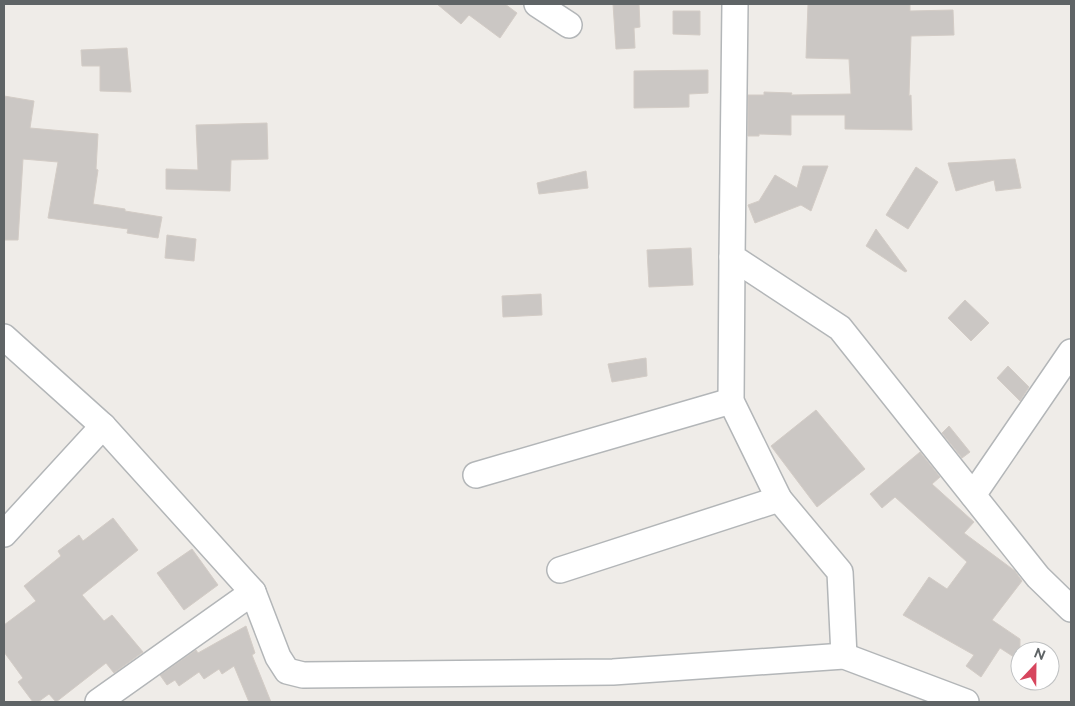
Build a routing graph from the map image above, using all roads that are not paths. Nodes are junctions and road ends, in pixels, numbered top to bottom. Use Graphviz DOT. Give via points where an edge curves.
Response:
graph roads {
  1 [pos="537,4"];
  2 [pos="735,4"];
  3 [pos="569,25"];
  4 [pos="732,257"];
  5 [pos="4,337"];
  6 [pos="1071,352"];
  7 [pos="731,401"];
  8 [pos="103,426"];
  9 [pos="476,475"];
  10 [pos="973,495"];
  11 [pos="779,499"];
  12 [pos="4,534"];
  13 [pos="560,570"];
  14 [pos="253,592"];
  15 [pos="1071,609"];
  16 [pos="844,656"];
  17 [pos="98,702"];
  18 [pos="966,702"];
  1 -- 3 [label="street"];
  2 -- 4 [label="street"];
  4 -- 7 [label="street"];
  4 -- 10 [label="street" via="840,328"];
  5 -- 8 [label="street"];
  6 -- 10 [label="street"];
  7 -- 9 [label="street"];
  7 -- 11 [label="street"];
  8 -- 12 [label="street"];
  8 -- 14 [label="street"];
  10 -- 15 [label="street" via="1038,577"];
  11 -- 13 [label="street"];
  11 -- 16 [label="street" via="840,572"];
  14 -- 16 [label="street" via="278,657 287,671 303,675 613,672"];
  14 -- 17 [label="street"];
  16 -- 18 [label="street"];
}
